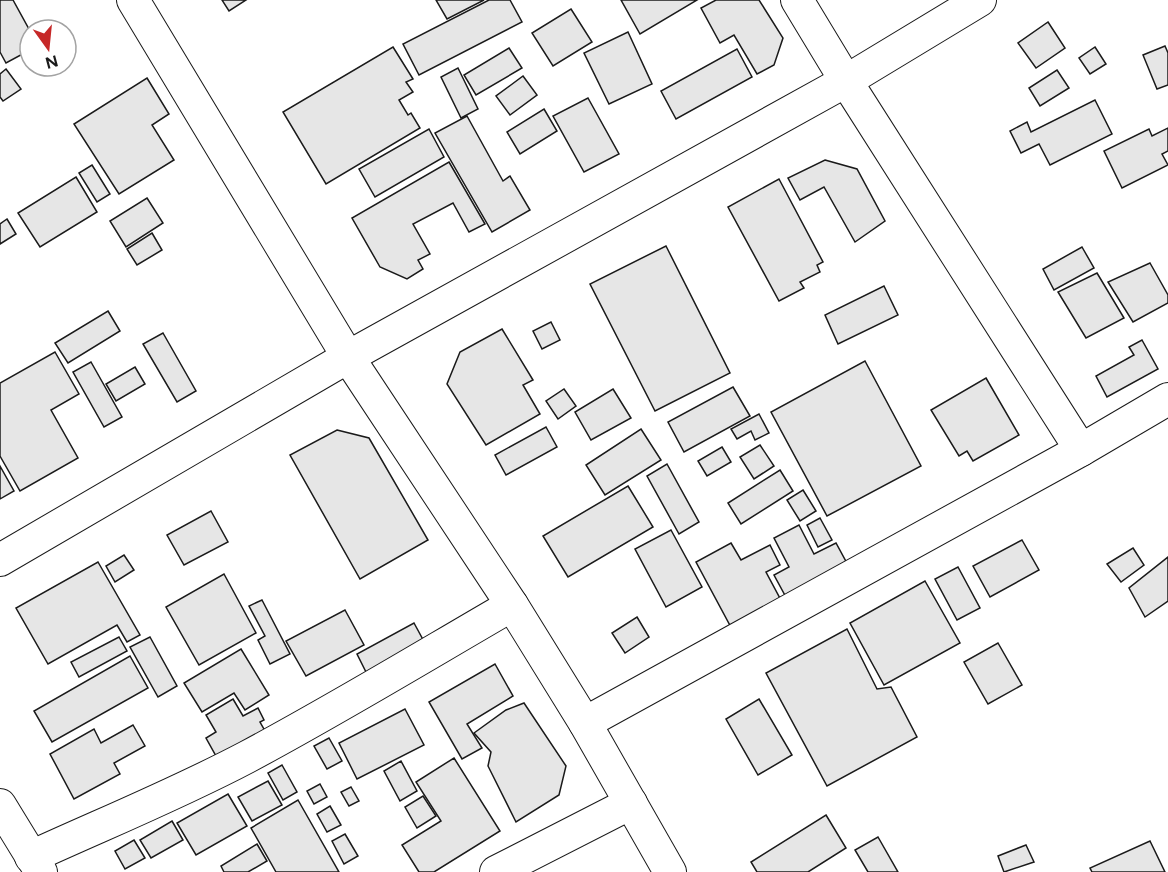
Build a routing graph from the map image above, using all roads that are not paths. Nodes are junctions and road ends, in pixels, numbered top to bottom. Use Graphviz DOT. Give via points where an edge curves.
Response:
graph roads {
  1 [pos="133,0"];
  2 [pos="797,0"];
  3 [pos="980,0"];
  4 [pos="846,81"];
  5 [pos="348,357"];
  6 [pos="1168,399"];
  7 [pos="1081,450"];
  8 [pos="0,560"];
  9 [pos="512,605"];
  10 [pos="585,723"];
  11 [pos="631,803"];
  12 [pos="0,805"];
  13 [pos="36,864"];
  14 [pos="496,872"];
  15 [pos="669,872"];
  1 -- 5 [label="street"];
  2 -- 4 [label="street"];
  3 -- 4 [label="street"];
  4 -- 5 [label="street"];
  4 -- 7 [label="street"];
  5 -- 8 [label="street"];
  5 -- 9 [label="street"];
  6 -- 7 [label="street"];
  7 -- 10 [label="street"];
  9 -- 10 [label="street"];
  9 -- 13 [label="street" via="245,757"];
  10 -- 11 [label="street"];
  11 -- 14 [label="street"];
  11 -- 15 [label="street"];
  12 -- 13 [label="street"];
}
